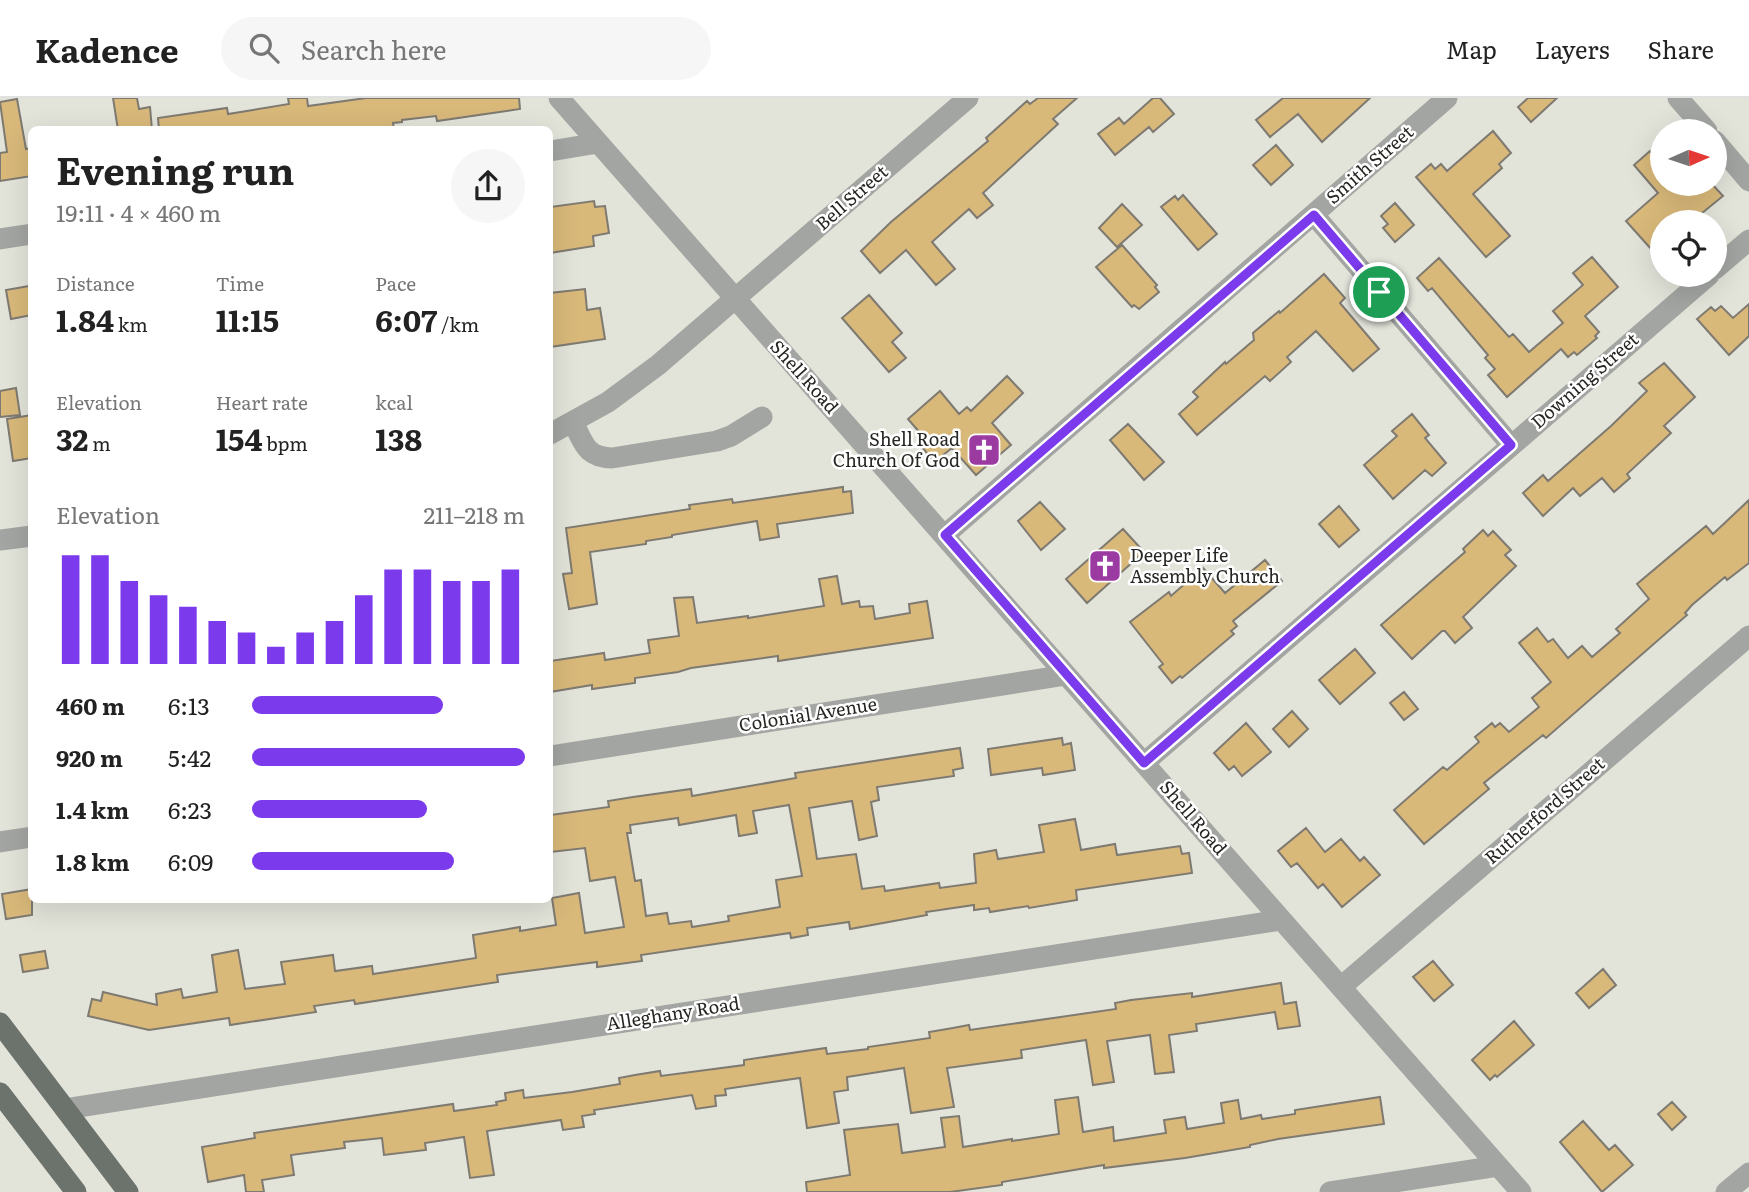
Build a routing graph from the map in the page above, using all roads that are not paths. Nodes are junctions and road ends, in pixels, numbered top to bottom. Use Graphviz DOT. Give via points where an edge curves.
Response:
graph roads {
  1 [pos="559,98"];
  2 [pos="968,98"];
  3 [pos="1447,98"];
  4 [pos="1678,98"];
  5 [pos="1696,119"];
  6 [pos="598,143"];
  7 [pos="553,150"];
  8 [pos="1727,155"];
  9 [pos="1749,180"];
  10 [pos="1314,215"];
  11 [pos="28,235"];
  12 [pos="0,239"];
  13 [pos="1749,240"];
  14 [pos="1727,259"];
  15 [pos="1695,287"];
  16 [pos="735,299"];
  17 [pos="762,417"];
  18 [pos="573,422"];
  19 [pos="553,432"];
  20 [pos="1511,445"];
  21 [pos="945,535"];
  22 [pos="28,536"];
  23 [pos="0,540"];
  24 [pos="1749,636"];
  25 [pos="1066,675"];
  26 [pos="553,756"];
  27 [pos="1144,763"];
  28 [pos="28,838"];
  29 [pos="0,842"];
  30 [pos="1281,920"];
  31 [pos="1341,987"];
  32 [pos="0,1023"];
  33 [pos="0,1093"];
  34 [pos="65,1109"];
  35 [pos="1498,1166"];
  36 [pos="1749,1172"];
  37 [pos="76,1192"];
  38 [pos="128,1192"];
  39 [pos="1330,1192"];
  40 [pos="1521,1192"];
  41 [pos="1726,1192"];
  1 -- 6 [label="street, Shell Road"];
  2 -- 16 [label="street, Bell Street"];
  3 -- 10 [label="street, Smith Street"];
  4 -- 5 [label="street"];
  6 -- 7 [label="street"];
  6 -- 16 [label="street, Shell Road"];
  8 -- 9 [label="street"];
  10 -- 20 [label="street"];
  10 -- 21 [label="street, Smith Street"];
  11 -- 12 [label="street"];
  13 -- 14 [label="street"];
  15 -- 20 [label="street, Downing Street"];
  16 -- 18 [label="street, Bell Street" via="634,384"];
  16 -- 21 [label="street, Shell Road"];
  17 -- 18 [label="street" via="717,441 612,458 590,452"];
  18 -- 19 [label="street, Bell Street"];
  20 -- 27 [label="street, Downing Street"];
  21 -- 25 [label="street, Shell Road"];
  22 -- 23 [label="street"];
  24 -- 31 [label="street, Rutherford Street"];
  25 -- 26 [label="street, Colonial Avenue"];
  25 -- 27 [label="street, Shell Road"];
  27 -- 30 [label="street, Shell Road"];
  28 -- 29 [label="street"];
  30 -- 31 [label="street, Shell Road"];
  30 -- 34 [label="street, Alleghany Road"];
  31 -- 35 [label="street, Shell Road"];
  32 -- 34 [label="main road"];
  33 -- 37 [label="main road"];
  34 -- 38 [label="main road"];
  35 -- 39 [label="street"];
  35 -- 40 [label="street, Shell Road"];
  36 -- 41 [label="street"];
}
